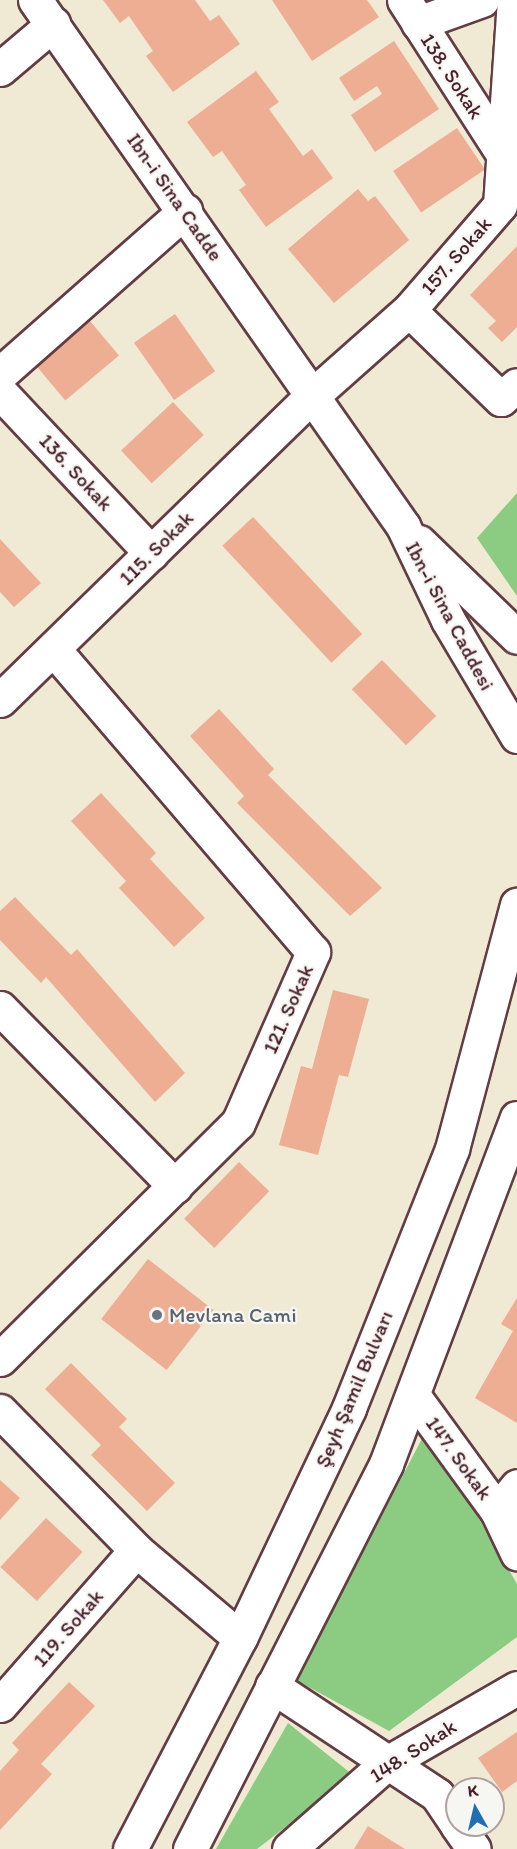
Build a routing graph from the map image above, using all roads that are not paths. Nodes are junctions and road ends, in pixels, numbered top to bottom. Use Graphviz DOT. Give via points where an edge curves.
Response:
graph roads {
  1 [pos="482,0"];
  2 [pos="514,0"];
  3 [pos="411,11"];
  4 [pos="44,12"];
  5 [pos="0,69"];
  6 [pos="501,151"];
  7 [pos="185,211"];
  8 [pos="409,310"];
  9 [pos="0,374"];
  10 [pos="517,385"];
  11 [pos="0,392"];
  12 [pos="312,396"];
  13 [pos="403,526"];
  14 [pos="151,553"];
  15 [pos="515,634"];
  16 [pos="54,650"];
  17 [pos="0,700"];
  18 [pos="517,736"];
  19 [pos="517,905"];
  20 [pos="0,1008"];
  21 [pos="517,1119"];
  22 [pos="175,1186"];
  23 [pos="0,1359"];
  24 [pos="415,1398"];
  25 [pos="0,1411"];
  26 [pos="517,1485"];
  27 [pos="497,1511"];
  28 [pos="136,1550"];
  29 [pos="517,1553"];
  30 [pos="240,1638"];
  31 [pos="272,1686"];
  32 [pos="517,1688"];
  33 [pos="0,1705"];
  34 [pos="387,1763"];
  35 [pos="445,1807"];
  36 [pos="129,1849"];
  37 [pos="190,1849"];
  38 [pos="289,1849"];
  1 -- 3 [label="street"];
  2 -- 6 [label="street, 157. Sokak"];
  3 -- 6 [label="street, 138. Sokak"];
  4 -- 5 [label="street"];
  4 -- 7 [label="street, Ibn-i Sina Cadde"];
  6 -- 8 [label="street, 157. Sokak" via="500,205"];
  7 -- 9 [label="street"];
  7 -- 12 [label="street, Ibn-i Sina Cadde"];
  8 -- 10 [label="street" via="501,399"];
  8 -- 12 [label="street, 157. Sokak"];
  11 -- 14 [label="street, 136. Sokak"];
  12 -- 13 [label="street, Ibn-i Sina Caddesi"];
  12 -- 14 [label="street, 115. Sokak"];
  13 -- 15 [label="street, Ibn-i Sina Caddesi"];
  13 -- 18 [label="street, Ibn-i Sina Caddesi" via="448,620"];
  14 -- 16 [label="street, 115. Sokak"];
  16 -- 17 [label="street, 115. Sokak"];
  16 -- 22 [label="street, 121. Sokak" via="313,952 238,1123"];
  19 -- 30 [label="street, Şeyh Şamil Bulvarı" via="452,1149 349,1408"];
  20 -- 22 [label="street"];
  21 -- 24 [label="street"];
  22 -- 23 [label="street, 121. Sokak"];
  24 -- 27 [label="street, 147. Sokak"];
  24 -- 31 [label="street"];
  25 -- 28 [label="street"];
  26 -- 27 [label="street"];
  27 -- 29 [label="street, 147. Sokak"];
  28 -- 30 [label="street"];
  28 -- 33 [label="street, 119. Sokak"];
  30 -- 36 [label="street, Şeyh Şamil Bulvarı"];
  31 -- 34 [label="street"];
  31 -- 37 [label="street"];
  32 -- 34 [label="street, 148. Sokak"];
  34 -- 35 [label="street" via="437,1795"];
  34 -- 38 [label="street, 148. Sokak"];
}
